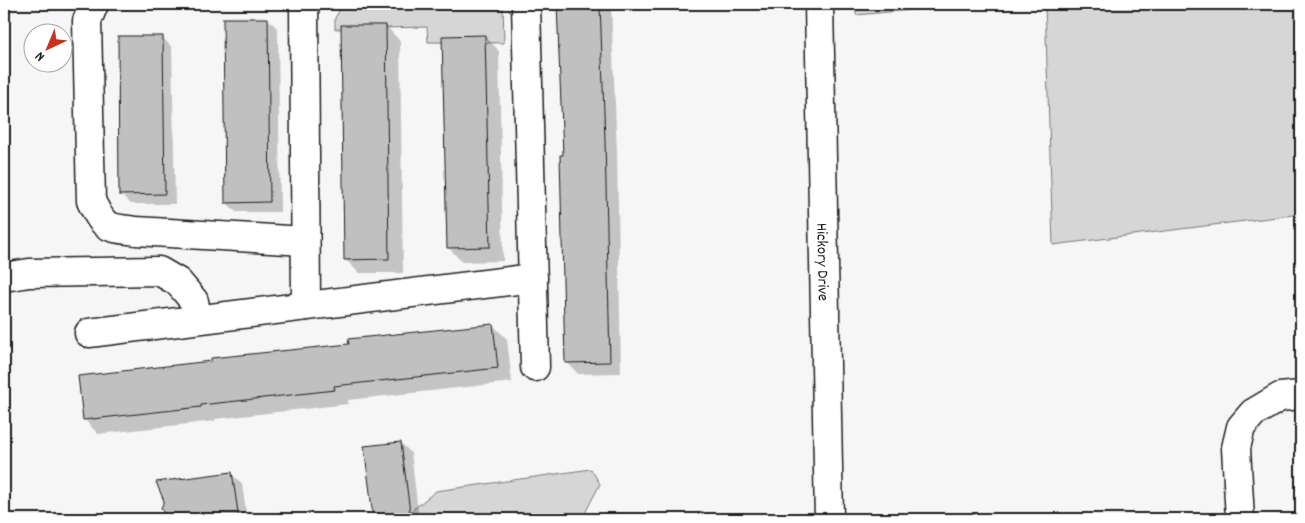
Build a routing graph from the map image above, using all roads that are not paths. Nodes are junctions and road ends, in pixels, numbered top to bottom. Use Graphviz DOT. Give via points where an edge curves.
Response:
graph roads {
  1 [pos="94,4"];
  2 [pos="304,4"];
  3 [pos="526,4"];
  4 [pos="819,4"];
  5 [pos="306,241"];
  6 [pos="17,275"];
  7 [pos="533,278"];
  8 [pos="306,306"];
  9 [pos="197,319"];
  10 [pos="89,333"];
  11 [pos="535,367"];
  12 [pos="1301,395"];
  13 [pos="830,519"];
  14 [pos="1240,519"];
  1 -- 5 [label="street" via="87,21 91,201 100,221 111,228 136,231"];
  2 -- 5 [label="street"];
  3 -- 7 [label="street"];
  4 -- 13 [label="street, Hickory Drive"];
  5 -- 8 [label="street"];
  6 -- 9 [label="street" via="158,271 178,282 194,301"];
  7 -- 8 [label="street"];
  7 -- 11 [label="street"];
  8 -- 9 [label="street"];
  9 -- 10 [label="street"];
  12 -- 14 [label="street" via="1280,397 1253,413 1241,427 1236,448"];
}
